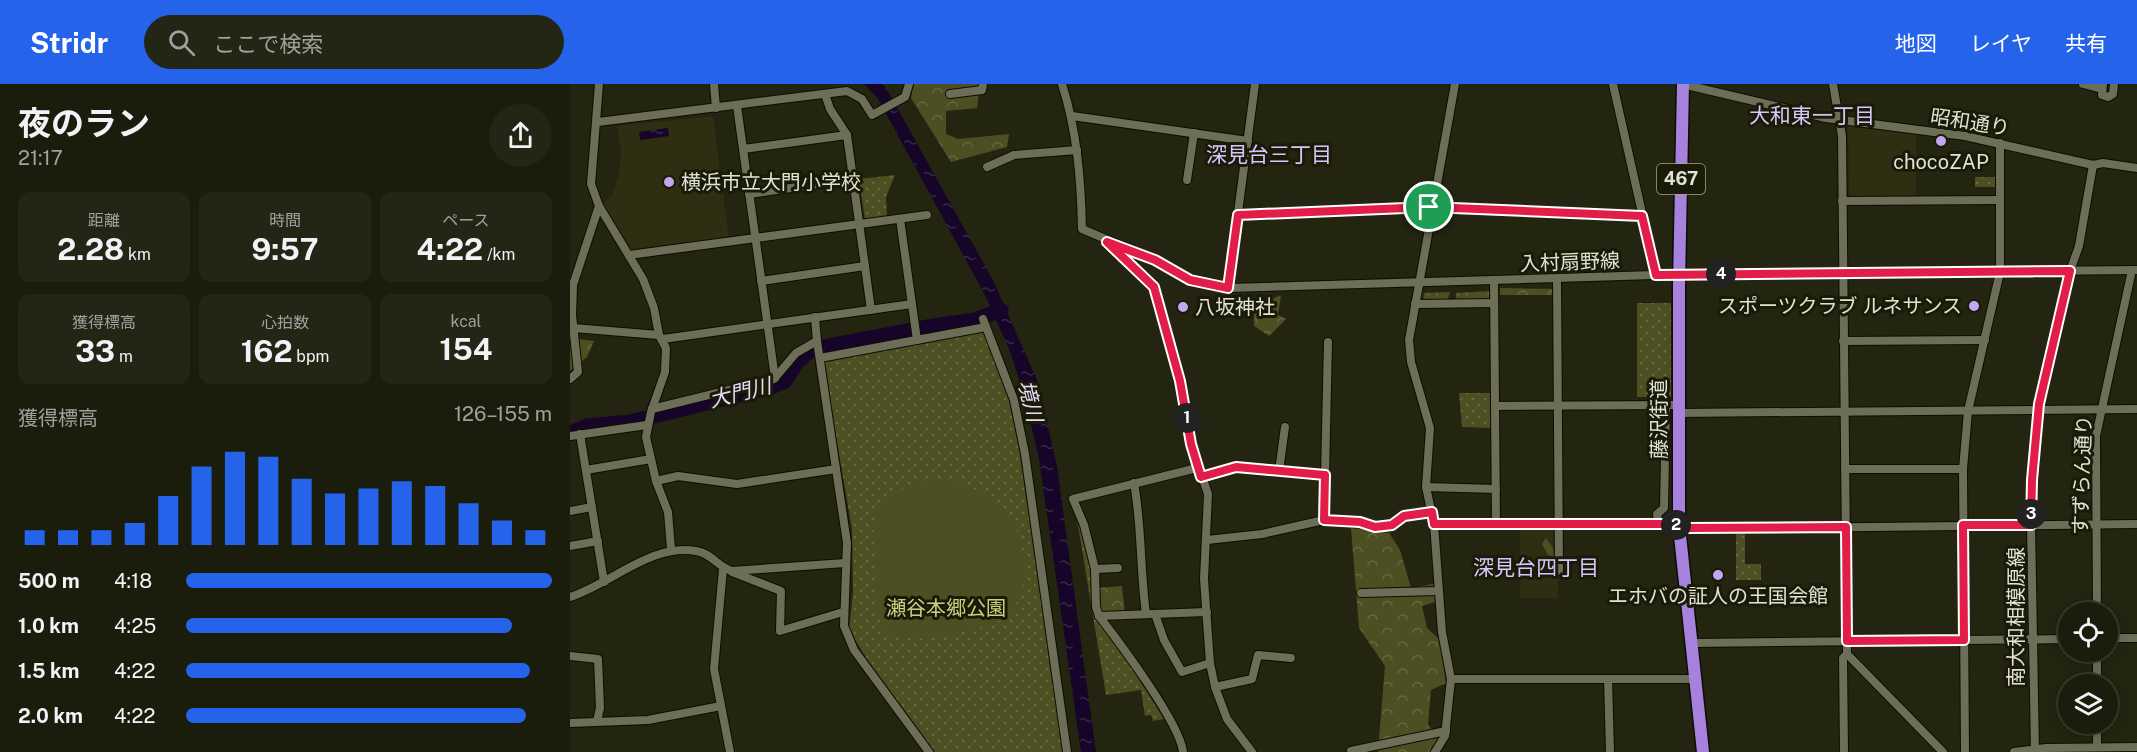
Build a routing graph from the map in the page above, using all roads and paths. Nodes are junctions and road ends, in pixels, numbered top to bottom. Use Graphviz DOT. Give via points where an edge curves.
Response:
graph roads {
  1 [pos="599,84"];
  2 [pos="714,84"];
  3 [pos="909,84"];
  4 [pos="983,84"];
  5 [pos="1062,84"];
  6 [pos="1255,84"];
  7 [pos="1455,84"];
  8 [pos="1614,84"];
  9 [pos="1682,84"];
  10 [pos="1833,84"];
  11 [pos="2084,84"];
  12 [pos="2114,84"];
  13 [pos="2102,86"];
  14 [pos="825,94"];
  15 [pos="951,94"];
  16 [pos="737,106"];
  17 [pos="716,108"];
  18 [pos="1072,116"];
  19 [pos="1841,120"];
  20 [pos="598,122"];
  21 [pos="1194,133"];
  22 [pos="847,135"];
  23 [pos="1248,141"];
  24 [pos="2000,142"];
  25 [pos="743,149"];
  26 [pos="1077,150"];
  27 [pos="2093,165"];
  28 [pos="987,167"];
  29 [pos="2137,168"];
  30 [pos="853,179"];
  31 [pos="1187,180"];
  32 [pos="749,194"];
  33 [pos="2000,200"];
  34 [pos="1842,201"];
  35 [pos="599,206"];
  36 [pos="1434,207"];
  37 [pos="927,215"];
  38 [pos="1238,215"];
  39 [pos="1642,216"];
  40 [pos="900,219"];
  41 [pos="859,224"];
  42 [pos="755,238"];
  43 [pos="1107,242"];
  44 [pos="629,255"];
  45 [pos="865,266"];
  46 [pos="2134,270"];
  47 [pos="2070,271"];
  48 [pos="2000,272"];
  49 [pos="1844,273"];
  50 [pos="1656,275"];
  51 [pos="1679,275"];
  52 [pos="1557,279"];
  53 [pos="761,280"];
  54 [pos="1494,282"];
  55 [pos="1420,284"];
  56 [pos="1228,288"];
  57 [pos="1494,303"];
  58 [pos="912,304"];
  59 [pos="1415,304"];
  60 [pos="871,310"];
  61 [pos="814,317"];
  62 [pos="767,324"];
  63 [pos="573,328"];
  64 [pos="916,333"];
  65 [pos="661,337"];
  66 [pos="1984,340"];
  67 [pos="1843,341"];
  68 [pos="1328,342"];
  69 [pos="818,348"];
  70 [pos="775,378"];
  71 [pos="570,379"];
  72 [pos="1495,406"];
  73 [pos="1558,406"];
  74 [pos="1675,408"];
  75 [pos="2137,409"];
  76 [pos="2038,410"];
  77 [pos="2100,410"];
  78 [pos="1968,411"];
  79 [pos="1845,412"];
  80 [pos="650,416"];
  81 [pos="1286,427"];
  82 [pos="580,434"];
  83 [pos="570,436"];
  84 [pos="651,459"];
  85 [pos="1197,468"];
  86 [pos="836,469"];
  87 [pos="1845,469"];
  88 [pos="1963,469"];
  89 [pos="586,470"];
  90 [pos="1279,471"];
  91 [pos="1325,475"];
  92 [pos="1201,477"];
  93 [pos="656,481"];
  94 [pos="1134,483"];
  95 [pos="1426,487"];
  96 [pos="1496,489"];
  97 [pos="592,507"];
  98 [pos="570,511"];
  99 [pos="1432,512"];
  100 [pos="1324,520"];
  101 [pos="1559,523"];
  102 [pos="1434,524"];
  103 [pos="1496,524"];
  104 [pos="1658,524"];
  105 [pos="2095,524"];
  106 [pos="2137,524"];
  107 [pos="1963,525"];
  108 [pos="2031,525"];
  109 [pos="1679,526"];
  110 [pos="1846,527"];
  111 [pos="1207,540"];
  112 [pos="598,541"];
  113 [pos="570,546"];
  114 [pos="671,549"];
  115 [pos="845,562"];
  116 [pos="1118,568"];
  117 [pos="1095,569"];
  118 [pos="728,570"];
  119 [pos="1559,571"];
  120 [pos="604,582"];
  121 [pos="1438,591"];
  122 [pos="1361,593"];
  123 [pos="570,597"];
  124 [pos="2097,602"];
  125 [pos="843,612"];
  126 [pos="1207,612"];
  127 [pos="1146,614"];
  128 [pos="1155,614"];
  129 [pos="1099,616"];
  130 [pos="2118,638"];
  131 [pos="2137,638"];
  132 [pos="2032,639"];
  133 [pos="2058,639"];
  134 [pos="1964,640"];
  135 [pos="1847,641"];
  136 [pos="1691,643"];
  137 [pos="1847,654"];
  138 [pos="570,657"];
  139 [pos="1291,658"];
  140 [pos="1210,663"];
  141 [pos="1451,679"];
  142 [pos="1608,679"];
  143 [pos="1694,679"];
  144 [pos="1215,687"];
  145 [pos="721,705"];
  146 [pos="597,721"];
  147 [pos="570,723"];
  148 [pos="1446,731"];
  149 [pos="2097,734"];
  150 [pos="2097,747"];
  151 [pos="2137,747"];
  152 [pos="2035,750"];
  153 [pos="730,752"];
  154 [pos="929,752"];
  155 [pos="1067,752"];
  156 [pos="1183,752"];
  157 [pos="1252,752"];
  158 [pos="1349,752"];
  159 [pos="1435,752"];
  160 [pos="1610,752"];
  161 [pos="1703,752"];
  162 [pos="1844,752"];
  163 [pos="1942,752"];
  164 [pos="1965,752"];
  165 [pos="2014,752"];
  1 -- 20 [label="street"];
  2 -- 17 [label="street"];
  3 -- 14 [label="street" via="903,98 872,115 852,92"];
  4 -- 15 [label="street" via="982,90"];
  5 -- 18 [label="street"];
  6 -- 23 [label="street"];
  7 -- 36 [label="street"];
  8 -- 39 [label="street"];
  9 -- 19 [label="street, 昭和通り"];
  9 -- 51 [label="highway, 藤沢街道 / 467"];
  10 -- 19 [label="street"];
  11 -- 13 [label="street"];
  12 -- 13 [label="street" via="2108,97 2102,95"];
  14 -- 16 [label="street"];
  14 -- 22 [label="street"];
  16 -- 17 [label="street"];
  16 -- 25 [label="street"];
  17 -- 20 [label="street"];
  18 -- 21 [label="street"];
  18 -- 26 [label="street"];
  19 -- 24 [label="street, 昭和通り"];
  19 -- 34 [label="street"];
  20 -- 35 [label="street" via="591,184"];
  21 -- 23 [label="street"];
  21 -- 31 [label="street"];
  22 -- 25 [label="street"];
  22 -- 30 [label="street"];
  23 -- 38 [label="street"];
  24 -- 27 [label="street, 昭和通り"];
  24 -- 33 [label="street"];
  25 -- 32 [label="street"];
  26 -- 28 [label="street" via="1014,155"];
  26 -- 43 [label="street" via="1082,229"];
  27 -- 29 [label="street, 昭和通り"];
  27 -- 47 [label="street, 南大和相模原線" via="2079,246"];
  30 -- 32 [label="street"];
  30 -- 41 [label="street"];
  32 -- 42 [label="street"];
  33 -- 34 [label="street"];
  33 -- 48 [label="street"];
  34 -- 49 [label="street"];
  35 -- 44 [label="street"];
  35 -- 63 [label="street" via="573,285"];
  36 -- 38 [label="street"];
  36 -- 39 [label="street"];
  36 -- 55 [label="street"];
  37 -- 40 [label="street"];
  38 -- 56 [label="street"];
  39 -- 50 [label="street"];
  40 -- 41 [label="street"];
  40 -- 58 [label="street"];
  41 -- 42 [label="street"];
  41 -- 45 [label="street"];
  42 -- 44 [label="street"];
  42 -- 53 [label="street"];
  43 -- 56 [label="street, 入村扇野線" via="1155,260 1190,280"];
  43 -- 85 [label="street" via="1154,287 1180,381"];
  44 -- 65 [label="street" via="649,294"];
  45 -- 53 [label="street"];
  45 -- 60 [label="street"];
  46 -- 47 [label="street, 入村扇野線"];
  46 -- 77 [label="street, すずらん通り"];
  47 -- 48 [label="street, 入村扇野線"];
  47 -- 76 [label="street, 南大和相模原線"];
  48 -- 49 [label="street, 入村扇野線"];
  48 -- 66 [label="street"];
  49 -- 51 [label="street, 入村扇野線"];
  49 -- 67 [label="street"];
  50 -- 51 [label="street, 入村扇野線"];
  50 -- 52 [label="street, 入村扇野線"];
  51 -- 74 [label="highway, 藤沢街道 / 467"];
  52 -- 54 [label="street, 入村扇野線"];
  52 -- 73 [label="street"];
  53 -- 62 [label="street"];
  54 -- 55 [label="street, 入村扇野線"];
  54 -- 57 [label="street"];
  55 -- 56 [label="street, 入村扇野線"];
  55 -- 59 [label="street"];
  57 -- 59 [label="street"];
  57 -- 72 [label="street"];
  58 -- 60 [label="street"];
  58 -- 64 [label="street"];
  59 -- 95 [label="street" via="1409,340 1411,362 1430,428"];
  60 -- 61 [label="street"];
  61 -- 62 [label="street"];
  61 -- 69 [label="street"];
  62 -- 65 [label="street"];
  62 -- 70 [label="street"];
  63 -- 65 [label="street"];
  63 -- 71 [label="street" via="578,372"];
  64 -- 69 [label="street"];
  64 -- 155 [label="street" via="985,323 1014,400"];
  65 -- 80 [label="street" via="667,357 665,372"];
  66 -- 67 [label="street"];
  66 -- 78 [label="street"];
  67 -- 79 [label="street"];
  68 -- 91 [label="street"];
  69 -- 70 [label="street" via="796,353"];
  69 -- 86 [label="street"];
  70 -- 80 [label="street"];
  72 -- 73 [label="street"];
  72 -- 96 [label="street"];
  73 -- 74 [label="street"];
  73 -- 101 [label="street"];
  74 -- 79 [label="street"];
  74 -- 104 [label="street" via="1664,508 1657,514"];
  74 -- 109 [label="highway, 藤沢街道 / 467"];
  75 -- 77 [label="street"];
  76 -- 77 [label="street"];
  76 -- 78 [label="street"];
  76 -- 108 [label="street, 南大和相模原線"];
  77 -- 105 [label="street, すずらん通り"];
  78 -- 79 [label="street"];
  78 -- 88 [label="street"];
  79 -- 87 [label="street"];
  80 -- 82 [label="street"];
  80 -- 84 [label="street" via="646,437"];
  81 -- 90 [label="street"];
  82 -- 83 [label="street"];
  82 -- 89 [label="street"];
  84 -- 89 [label="street"];
  84 -- 93 [label="street"];
  85 -- 92 [label="street"];
  85 -- 94 [label="street"];
  86 -- 93 [label="street" via="737,484 678,476"];
  86 -- 115 [label="street" via="845,527"];
  87 -- 88 [label="street"];
  87 -- 110 [label="street"];
  88 -- 107 [label="street"];
  89 -- 97 [label="street"];
  90 -- 91 [label="street"];
  90 -- 92 [label="street" via="1236,467"];
  91 -- 100 [label="street"];
  92 -- 111 [label="street" via="1208,494"];
  93 -- 114 [label="street" via="668,512"];
  94 -- 117 [label="street" via="1073,499"];
  94 -- 127 [label="street" via="1141,518 1141,578"];
  95 -- 96 [label="street"];
  95 -- 99 [label="street"];
  96 -- 103 [label="street"];
  97 -- 98 [label="street"];
  97 -- 112 [label="street"];
  99 -- 100 [label="street" via="1404,516 1392,525 1375,527"];
  99 -- 102 [label="street"];
  100 -- 111 [label="street" via="1262,534"];
  101 -- 103 [label="street"];
  101 -- 104 [label="street"];
  101 -- 119 [label="street"];
  102 -- 103 [label="street"];
  102 -- 121 [label="street"];
  104 -- 109 [label="street"];
  105 -- 106 [label="street"];
  105 -- 108 [label="street"];
  105 -- 124 [label="street, すずらん通り"];
  107 -- 108 [label="street"];
  107 -- 110 [label="street"];
  107 -- 134 [label="street"];
  108 -- 132 [label="street, 南大和相模原線"];
  109 -- 110 [label="street"];
  109 -- 136 [label="highway, 藤沢街道 / 467"];
  110 -- 135 [label="street"];
  111 -- 126 [label="street"];
  112 -- 113 [label="street"];
  112 -- 120 [label="street"];
  114 -- 118 [label="street" via="706,554"];
  114 -- 120 [label="street"];
  115 -- 118 [label="street"];
  115 -- 125 [label="street"];
  116 -- 117 [label="street"];
  117 -- 129 [label="street"];
  118 -- 125 [label="street" via="781,591 780,631"];
  118 -- 145 [label="street" via="714,669"];
  120 -- 123 [label="street"];
  121 -- 122 [label="street"];
  121 -- 141 [label="street"];
  125 -- 154 [label="street" via="854,650"];
  126 -- 128 [label="street"];
  126 -- 140 [label="street"];
  127 -- 128 [label="street"];
  127 -- 129 [label="street"];
  128 -- 140 [label="street" via="1182,672"];
  129 -- 156 [label="street" via="1146,681 1180,739"];
  130 -- 131 [label="street"];
  132 -- 133 [label="street"];
  132 -- 134 [label="street"];
  132 -- 152 [label="street, 南大和相模原線"];
  134 -- 135 [label="street"];
  134 -- 164 [label="street"];
  135 -- 136 [label="street"];
  135 -- 137 [label="street"];
  136 -- 143 [label="highway, 藤沢街道 / 467"];
  137 -- 162 [label="street"];
  137 -- 163 [label="street"];
  138 -- 146 [label="street" via="598,659"];
  139 -- 144 [label="street" via="1258,655 1252,679"];
  140 -- 144 [label="street"];
  141 -- 142 [label="street"];
  141 -- 148 [label="street"];
  142 -- 143 [label="street"];
  142 -- 160 [label="street"];
  143 -- 161 [label="highway, 藤沢街道 / 467"];
  144 -- 157 [label="street" via="1227,719"];
  145 -- 146 [label="street" via="648,720"];
  145 -- 153 [label="street"];
  146 -- 147 [label="street"];
  148 -- 158 [label="street"];
  148 -- 159 [label="street"];
  149 -- 150 [label="street"];
  150 -- 151 [label="street"];
  150 -- 152 [label="street"];
  152 -- 165 [label="street"];
}
